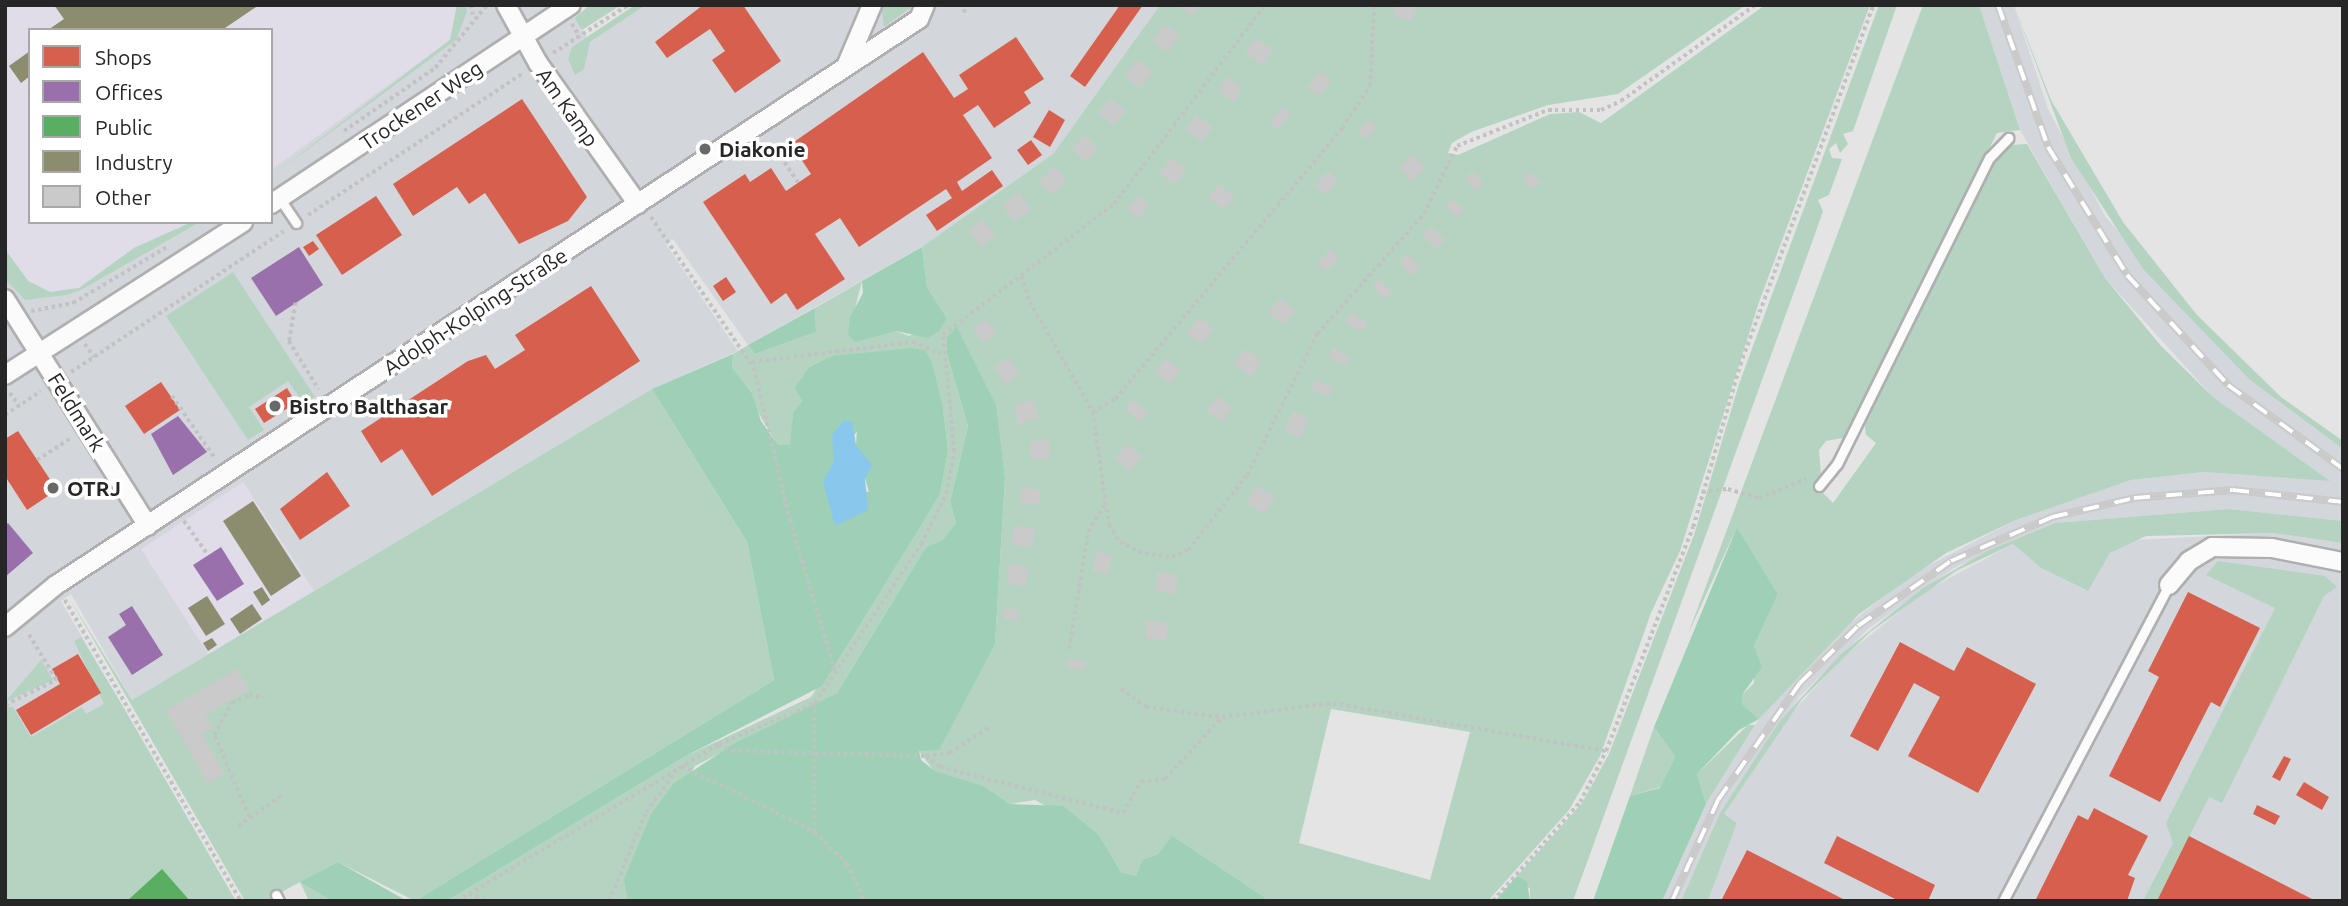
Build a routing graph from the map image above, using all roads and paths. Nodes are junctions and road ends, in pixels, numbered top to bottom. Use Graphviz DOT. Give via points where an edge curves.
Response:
graph roads {
  1 [pos="471,5"];
  2 [pos="487,5"];
  3 [pos="506,5"];
  4 [pos="628,5"];
  5 [pos="872,5"];
  6 [pos="925,5"];
  7 [pos="965,5"];
  8 [pos="1265,5"];
  9 [pos="1374,5"];
  10 [pos="1755,5"];
  11 [pos="1874,5"];
  12 [pos="570,13"];
  13 [pos="964,13"];
  14 [pos="473,15"];
  15 [pos="523,37"];
  16 [pos="461,42"];
  17 [pos="466,49"];
  18 [pos="843,70"];
  19 [pos="337,136"];
  20 [pos="2008,138"];
  21 [pos="774,145"];
  22 [pos="798,182"];
  23 [pos="276,202"];
  24 [pos="638,204"];
  25 [pos="296,223"];
  26 [pos="240,224"];
  27 [pos="176,244"];
  28 [pos="1022,276"];
  29 [pos="5,299"];
  30 [pos="296,303"];
  31 [pos="62,304"];
  32 [pos="63,312"];
  33 [pos="18,318"];
  34 [pos="86,345"];
  35 [pos="40,352"];
  36 [pos="942,355"];
  37 [pos="94,357"];
  38 [pos="752,362"];
  39 [pos="5,375"];
  40 [pos="10,393"];
  41 [pos="172,396"];
  42 [pos="19,406"];
  43 [pos="330,407"];
  44 [pos="1093,412"];
  45 [pos="87,427"];
  46 [pos="37,460"];
  47 [pos="1837,464"];
  48 [pos="226,474"];
  49 [pos="1819,486"];
  50 [pos="1702,492"];
  51 [pos="1104,505"];
  52 [pos="176,507"];
  53 [pos="148,526"];
  54 [pos="208,555"];
  55 [pos="2343,562"];
  56 [pos="56,585"];
  57 [pos="2169,585"];
  58 [pos="78,621"];
  59 [pos="10,622"];
  60 [pos="71,625"];
  61 [pos="1069,649"];
  62 [pos="836,676"];
  63 [pos="1121,689"];
  64 [pos="264,698"];
  65 [pos="815,703"];
  66 [pos="5,705"];
  67 [pos="1222,717"];
  68 [pos="989,727"];
  69 [pos="719,744"];
  70 [pos="1606,751"];
  71 [pos="815,754"];
  72 [pos="926,756"];
  73 [pos="682,765"];
  74 [pos="282,795"];
  75 [pos="249,817"];
  76 [pos="238,826"];
  77 [pos="815,832"];
  78 [pos="468,894"];
  79 [pos="241,901"];
  80 [pos="457,901"];
  81 [pos="488,901"];
  82 [pos="609,901"];
  83 [pos="865,901"];
  84 [pos="1493,901"];
  85 [pos="2003,901"];
  1 -- 14 [label="path"];
  2 -- 14 [label="path"];
  3 -- 15 [label="street, Am Kamp"];
  4 -- 12 [label="path" via="580,37"];
  5 -- 18 [label="street, Adolph-Kolping-Straße" via="859,48"];
  6 -- 18 [label="street, Adolph-Kolping-Straße" via="919,19"];
  7 -- 13 [label="path"];
  8 -- 28 [label="path" via="1114,204"];
  9 -- 44 [label="path" via="1370,86 1342,128 1115,399"];
  10 -- 51 [label="path" via="1611,106 1548,110 1457,146 1423,214 1317,334 1247,475 1188,550 1172,557 1145,555 1121,541"];
  11 -- 50 [label="path" via="1761,307"];
  12 -- 15 [label="street, Trockener Weg"];
  14 -- 16 [label="path"];
  15 -- 23 [label="street, Trockener Weg"];
  15 -- 24 [label="street, Am Kamp"];
  16 -- 17 [label="path"];
  16 -- 19 [label="path"];
  18 -- 24 [label="street, Adolph-Kolping-Straße"];
  20 -- 47 [label="lane" via="1989,158"];
  21 -- 22 [label="path"];
  23 -- 25 [label="lane"];
  24 -- 38 [label="path"];
  24 -- 43 [label="street, Adolph-Kolping-Straße"];
  26 -- 35 [label="street"];
  27 -- 31 [label="path"];
  28 -- 36 [label="path" via="951,326"];
  28 -- 44 [label="path" via="1042,325"];
  29 -- 33 [label="street, Feldmark"];
  30 -- 43 [label="path" via="289,341"];
  31 -- 32 [label="path"];
  31 -- 33 [label="path"];
  33 -- 35 [label="street, Feldmark"];
  34 -- 37 [label="path"];
  35 -- 39 [label="street"];
  35 -- 45 [label="street, Feldmark"];
  36 -- 38 [label="path" via="913,342"];
  36 -- 62 [label="path" via="954,452 946,494 921,544"];
  38 -- 62 [label="path"];
  40 -- 42 [label="path"];
  41 -- 48 [label="path"];
  43 -- 48 [label="street, Adolph-Kolping-Straße"];
  44 -- 51 [label="path"];
  45 -- 46 [label="path"];
  45 -- 53 [label="street, Feldmark"];
  47 -- 49 [label="lane"];
  47 -- 50 [label="path" via="1759,498 1728,489"];
  48 -- 52 [label="street, Adolph-Kolping-Straße"];
  50 -- 70 [label="path"];
  51 -- 61 [label="path" via="1088,532"];
  52 -- 53 [label="street, Adolph-Kolping-Straße"];
  52 -- 54 [label="path"];
  53 -- 56 [label="street, Adolph-Kolping-Straße"];
  55 -- 57 [label="street" via="2272,548 2220,546 2189,561"];
  56 -- 58 [label="path"];
  56 -- 59 [label="street, Adolph-Kolping-Straße"];
  57 -- 85 [label="lane"];
  58 -- 60 [label="path"];
  58 -- 79 [label="path"];
  59 -- 66 [label="path" via="56,680"];
  62 -- 65 [label="path"];
  63 -- 67 [label="path" via="1146,707"];
  64 -- 75 [label="path" via="249,695 232,703 214,735"];
  65 -- 69 [label="path"];
  65 -- 71 [label="path"];
  67 -- 70 [label="path" via="1333,703"];
  67 -- 72 [label="path" via="1165,779 1141,781 1124,813 940,767"];
  68 -- 72 [label="path" via="950,753"];
  69 -- 71 [label="path" via="732,751"];
  69 -- 73 [label="path"];
  70 -- 84 [label="path" via="1580,802"];
  71 -- 72 [label="path"];
  71 -- 77 [label="path"];
  73 -- 77 [label="path"];
  73 -- 78 [label="path"];
  73 -- 82 [label="path" via="646,812"];
  74 -- 75 [label="path"];
  75 -- 76 [label="path"];
  77 -- 83 [label="path" via="847,864"];
  78 -- 80 [label="path"];
  78 -- 81 [label="path"];
}
